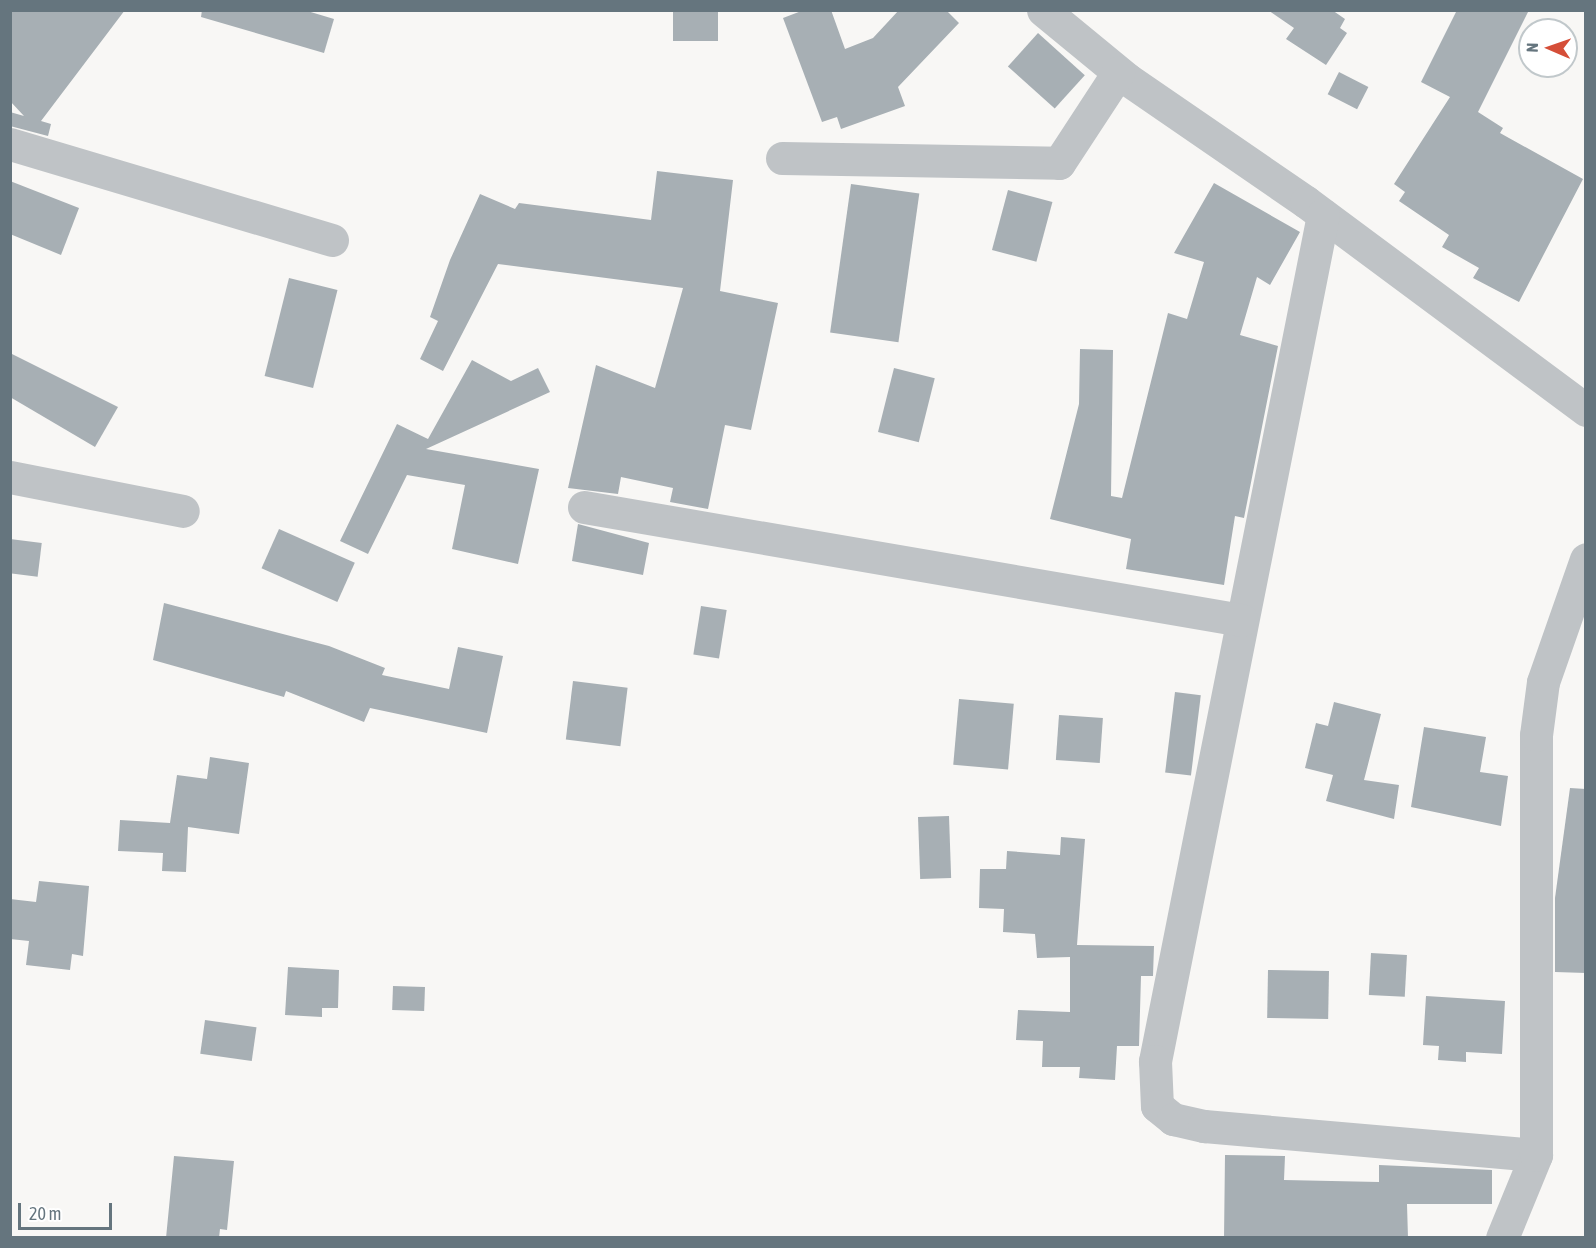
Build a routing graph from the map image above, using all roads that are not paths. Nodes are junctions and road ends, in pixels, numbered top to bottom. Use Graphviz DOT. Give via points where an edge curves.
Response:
graph roads {
  1 [pos="1042,10"];
  2 [pos="1118,73"];
  3 [pos="10,144"];
  4 [pos="782,158"];
  5 [pos="1323,215"];
  6 [pos="332,240"];
  7 [pos="1586,410"];
  8 [pos="10,477"];
  9 [pos="585,507"];
  10 [pos="183,511"];
  11 [pos="1586,559"];
  12 [pos="1241,620"];
  13 [pos="1536,1155"];
  14 [pos="1502,1238"];
  1 -- 2 [label="street"];
  2 -- 4 [label="street" via="1059,163"];
  2 -- 5 [label="street"];
  3 -- 6 [label="street"];
  5 -- 7 [label="street"];
  5 -- 12 [label="street"];
  8 -- 10 [label="street"];
  9 -- 12 [label="street"];
  11 -- 13 [label="street" via="1543,682 1536,735"];
  12 -- 13 [label="street" via="1155,1061 1157,1106 1173,1119 1204,1126"];
  13 -- 14 [label="street"];
}
